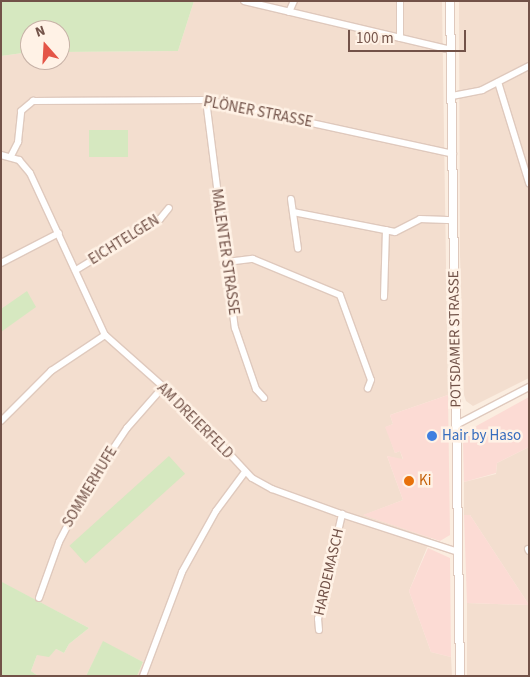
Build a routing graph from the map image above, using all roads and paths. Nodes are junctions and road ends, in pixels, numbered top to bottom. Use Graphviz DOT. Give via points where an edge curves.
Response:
graph roads {
  1 [pos="244,1"];
  2 [pos="294,1"];
  3 [pos="400,1"];
  4 [pos="450,1"];
  5 [pos="289,12"];
  6 [pos="400,38"];
  7 [pos="451,50"];
  8 [pos="529,66"];
  9 [pos="498,82"];
  10 [pos="452,96"];
  11 [pos="206,100"];
  12 [pos="1,154"];
  13 [pos="453,154"];
  14 [pos="11,156"];
  15 [pos="529,183"];
  16 [pos="291,199"];
  17 [pos="169,208"];
  18 [pos="292,212"];
  19 [pos="454,220"];
  20 [pos="386,230"];
  21 [pos="59,233"];
  22 [pos="298,249"];
  23 [pos="226,262"];
  24 [pos="1,263"];
  25 [pos="76,270"];
  26 [pos="384,297"];
  27 [pos="105,335"];
  28 [pos="163,387"];
  29 [pos="529,387"];
  30 [pos="368,388"];
  31 [pos="264,398"];
  32 [pos="1,421"];
  33 [pos="456,425"];
  34 [pos="246,472"];
  35 [pos="342,514"];
  36 [pos="458,552"];
  37 [pos="39,598"];
  38 [pos="319,630"];
  39 [pos="143,676"];
  40 [pos="460,676"];
  1 -- 5 [label="street"];
  2 -- 5 [label="street"];
  3 -- 6 [label="street"];
  4 -- 7 [label="street, POTSDAMER STRASSE"];
  5 -- 6 [label="street"];
  6 -- 7 [label="street"];
  7 -- 10 [label="street, POTSDAMER STRASSE"];
  8 -- 9 [label="street"];
  9 -- 10 [label="street" via="470,94"];
  9 -- 15 [label="street"];
  10 -- 13 [label="street, POTSDAMER STRASSE"];
  11 -- 13 [label="street, PLÖNER STRASSE"];
  11 -- 14 [label="street, PLÖNER STRASSE" via="33,101 21,111 18,142"];
  11 -- 23 [label="street, MALENTER STRASSE"];
  12 -- 14 [label="street"];
  13 -- 19 [label="street, POTSDAMER STRASSE"];
  14 -- 21 [label="street, AM DREIERFELD" via="30,173"];
  16 -- 18 [label="street"];
  17 -- 25 [label="street, EICHTELGEN" via="160,219"];
  18 -- 20 [label="street"];
  18 -- 22 [label="street"];
  19 -- 20 [label="street" via="420,219 395,232"];
  19 -- 33 [label="street, POTSDAMER STRASSE"];
  20 -- 26 [label="street"];
  21 -- 24 [label="street"];
  21 -- 25 [label="street, AM DREIERFELD"];
  23 -- 30 [label="street" via="253,259 340,295 371,380"];
  23 -- 31 [label="street, MALENTER STRASSE" via="237,334 256,389"];
  25 -- 27 [label="street, AM DREIERFELD"];
  27 -- 28 [label="street, AM DREIERFELD"];
  27 -- 32 [label="street" via="51,371"];
  28 -- 34 [label="street, AM DREIERFELD" via="197,418"];
  28 -- 37 [label="street, SOMMERHUFE" via="127,428 88,486 59,542"];
  29 -- 33 [label="street"];
  33 -- 36 [label="street, POTSDAMER STRASSE"];
  34 -- 35 [label="street, AM DREIERFELD" via="272,489"];
  34 -- 39 [label="street" via="216,511 182,572"];
  35 -- 36 [label="street, AM DREIERFELD"];
  35 -- 38 [label="street, HARDEMASCH" via="318,619"];
  36 -- 40 [label="street, POTSDAMER STRASSE"];
}
